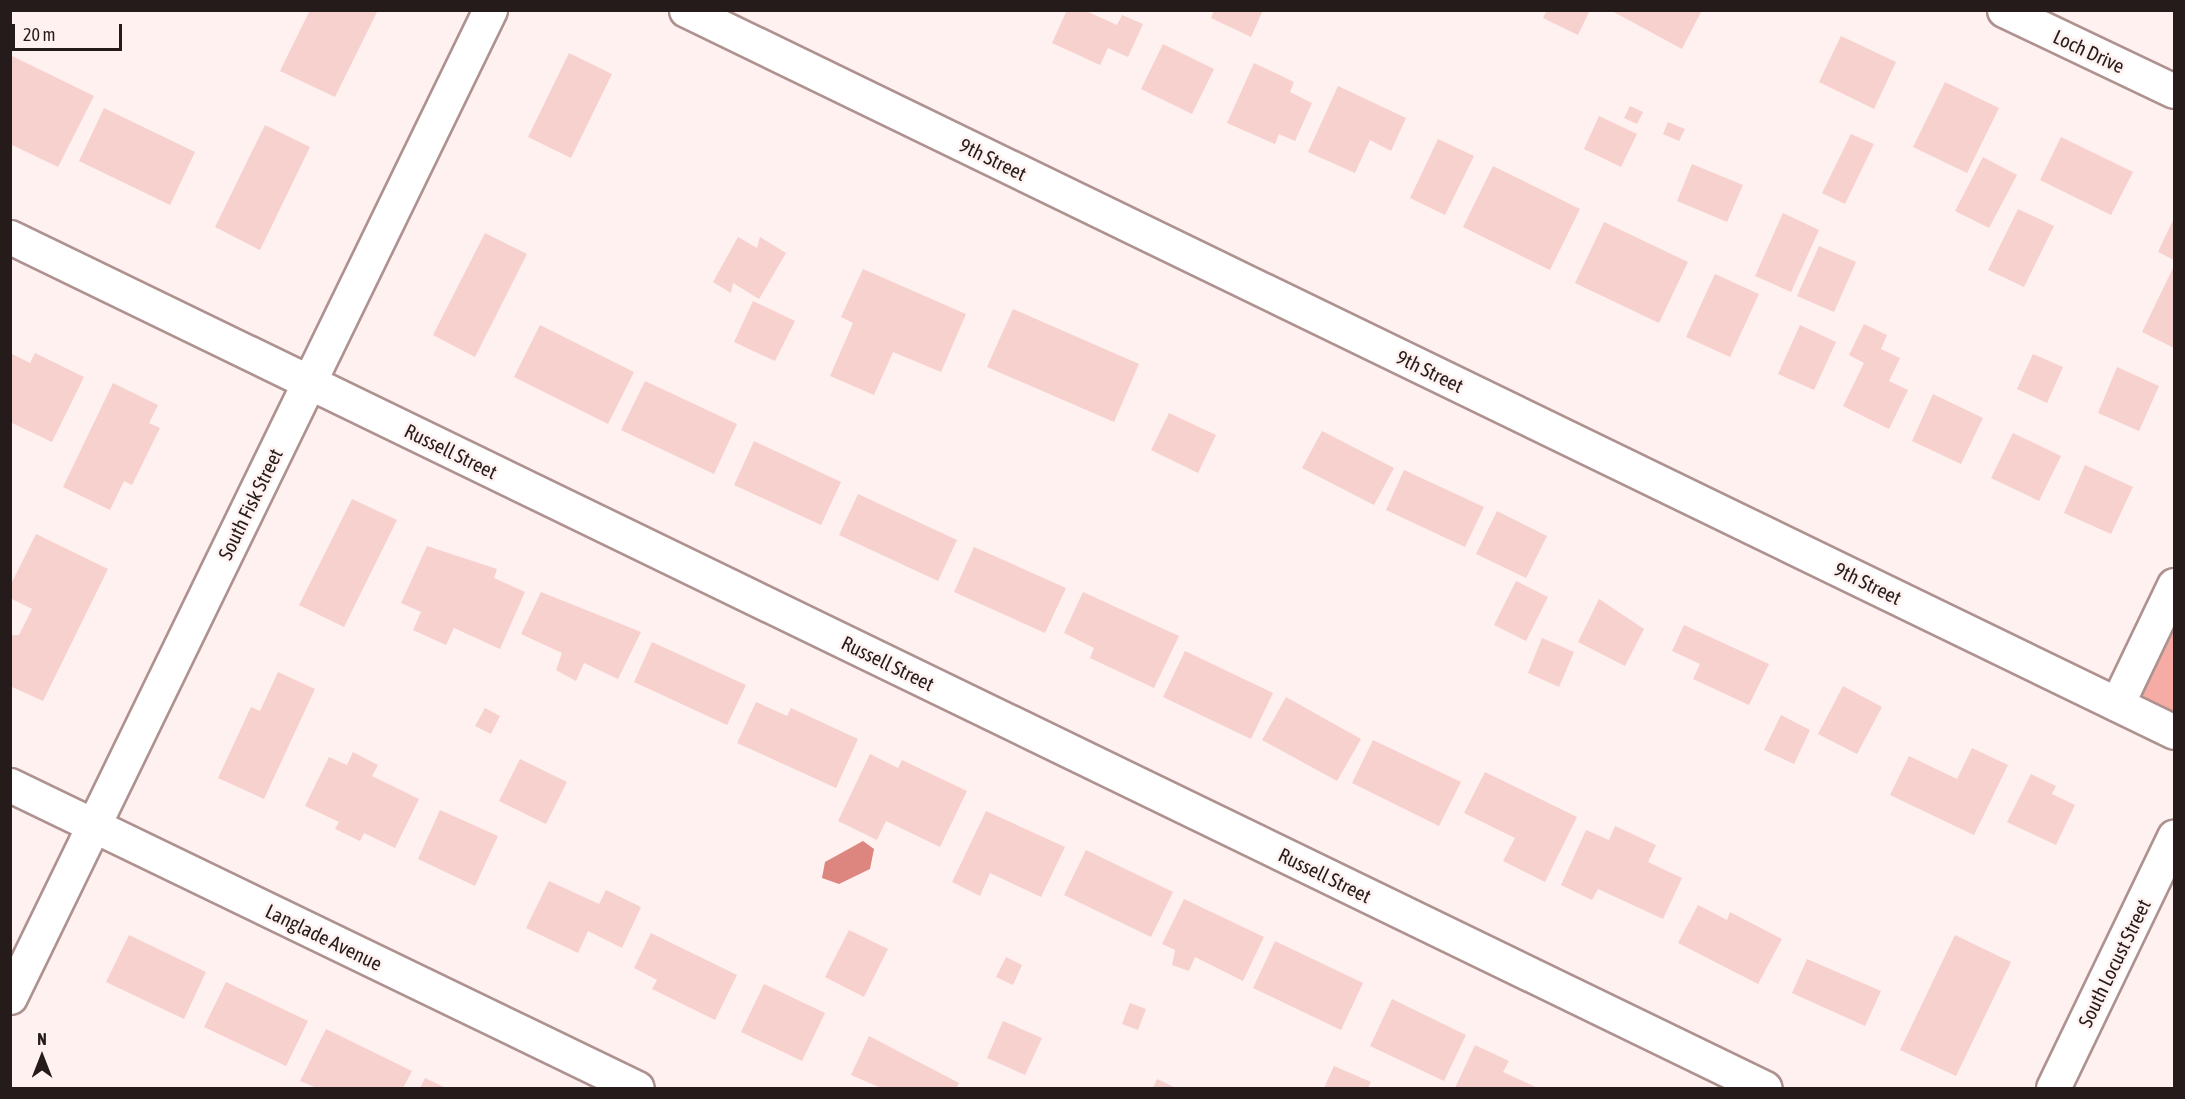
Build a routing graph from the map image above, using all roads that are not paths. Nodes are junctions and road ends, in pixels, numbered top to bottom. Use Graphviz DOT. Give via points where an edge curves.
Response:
graph roads {
  1 [pos="490,10"];
  2 [pos="686,10"];
  3 [pos="2004,10"];
  4 [pos="2175,91"];
  5 [pos="10,237"];
  6 [pos="309,382"];
  7 [pos="2175,585"];
  8 [pos="2117,704"];
  9 [pos="2175,732"];
  10 [pos="10,784"];
  11 [pos="94,825"];
  12 [pos="2175,837"];
  13 [pos="10,997"];
  14 [pos="637,1089"];
  15 [pos="1765,1089"];
  16 [pos="2053,1089"];
  1 -- 6 [label="street, South Fisk Street"];
  2 -- 8 [label="street, 9th Street"];
  3 -- 4 [label="street, Loch Drive"];
  5 -- 6 [label="street, Russell Street"];
  6 -- 11 [label="street, South Fisk Street"];
  6 -- 15 [label="street, Russell Street"];
  7 -- 8 [label="street"];
  8 -- 9 [label="street, 9th Street"];
  10 -- 11 [label="street, Langlade Avenue"];
  11 -- 13 [label="street, South Fisk Street"];
  11 -- 14 [label="street, Langlade Avenue"];
  12 -- 16 [label="street, South Locust Street"];
}
